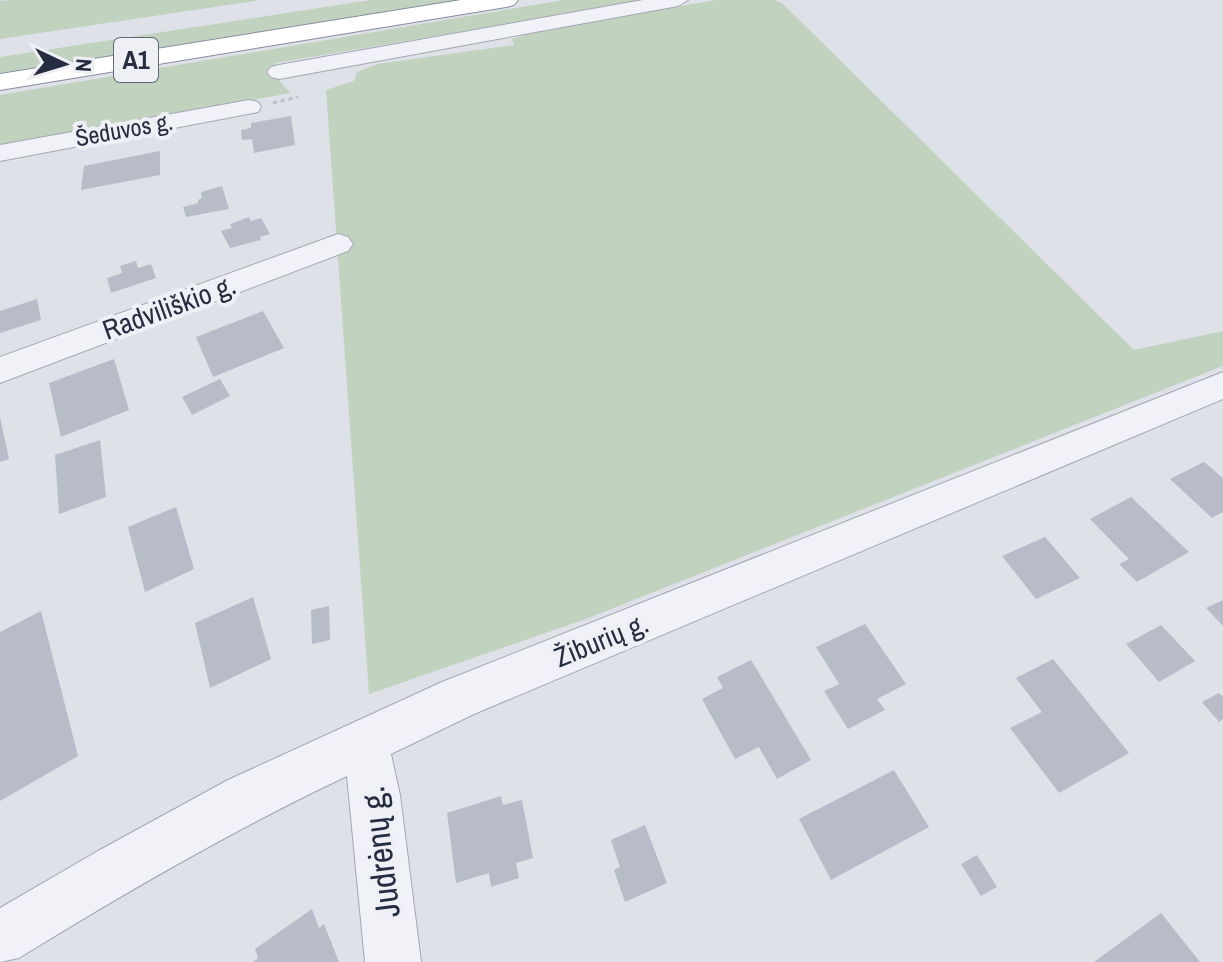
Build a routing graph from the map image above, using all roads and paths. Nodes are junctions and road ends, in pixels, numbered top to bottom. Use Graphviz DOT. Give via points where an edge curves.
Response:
graph roads {
  1 [pos="506,0"];
  2 [pos="678,0"];
  3 [pos="279,72"];
  4 [pos="0,82"];
  5 [pos="249,107"];
  6 [pos="0,153"];
  7 [pos="338,244"];
  8 [pos="0,370"];
  9 [pos="1223,385"];
  10 [pos="364,742"];
  11 [pos="0,939"];
  12 [pos="393,962"];
  1 -- 4 [label="highway, A1"];
  2 -- 3 [label="street"];
  5 -- 6 [label="street, Šeduvos g."];
  7 -- 8 [label="street, Radviliškio g."];
  9 -- 10 [label="street, Žiburių g." via="458,698"];
  10 -- 11 [label="street, Žiburių g." via="233,805"];
  10 -- 12 [label="street, Judrėnų g."];
}
